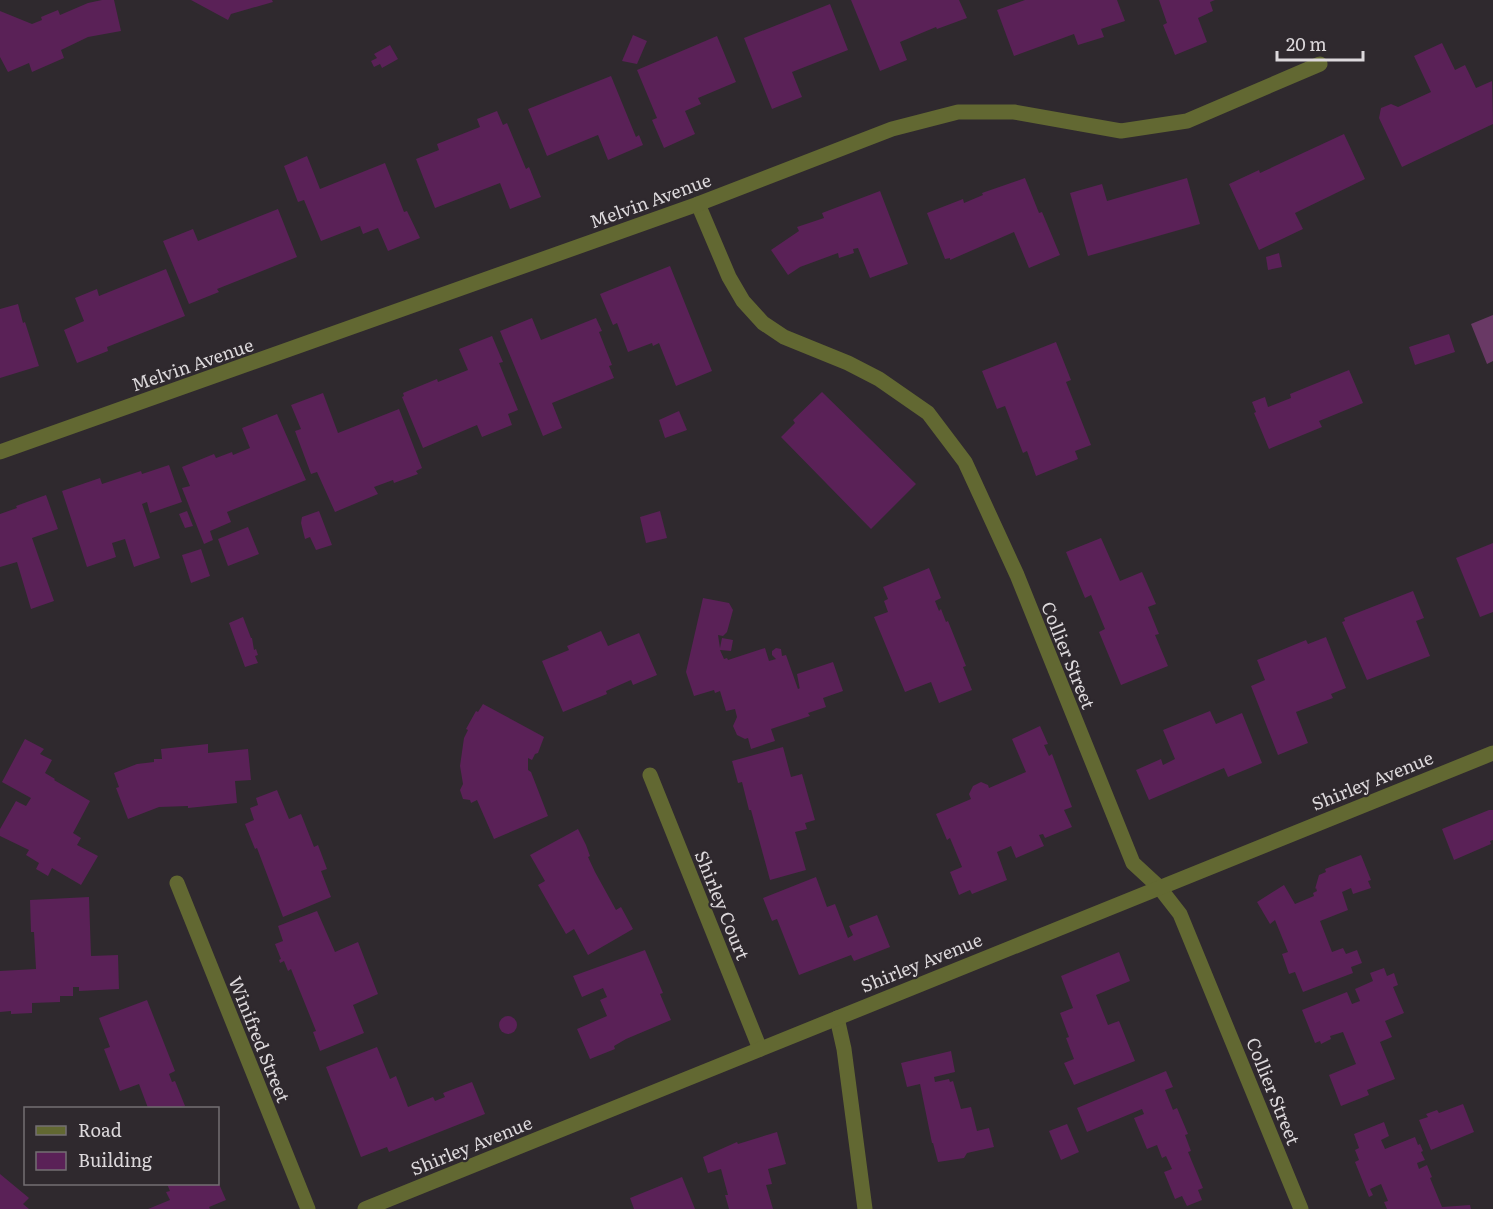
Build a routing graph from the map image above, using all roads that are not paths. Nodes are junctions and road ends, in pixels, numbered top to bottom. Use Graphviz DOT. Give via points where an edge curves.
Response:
graph roads {
  1 [pos="1320,64"];
  2 [pos="698,204"];
  3 [pos="0,452"];
  4 [pos="1493,753"];
  5 [pos="650,775"];
  6 [pos="177,883"];
  7 [pos="1159,886"];
  8 [pos="837,1018"];
  9 [pos="760,1049"];
  10 [pos="308,1209"];
  11 [pos="365,1209"];
  12 [pos="865,1209"];
  13 [pos="1301,1209"];
  1 -- 2 [label="street, Melvin Avenue" via="1187,120 1121,131 1014,112 958,112 892,129"];
  2 -- 3 [label="street, Melvin Avenue"];
  2 -- 7 [label="street, Collier Street" via="729,277 743,301 763,323 784,337 879,379 928,413 965,462 1017,576 1133,863"];
  4 -- 7 [label="street, Shirley Avenue"];
  5 -- 9 [label="street, Shirley Court"];
  6 -- 10 [label="street, Winifred Street"];
  7 -- 8 [label="street, Shirley Avenue"];
  7 -- 13 [label="street, Collier Street" via="1180,914"];
  8 -- 9 [label="street, Shirley Avenue"];
  8 -- 12 [label="street"];
  9 -- 11 [label="street, Shirley Avenue"];
}
